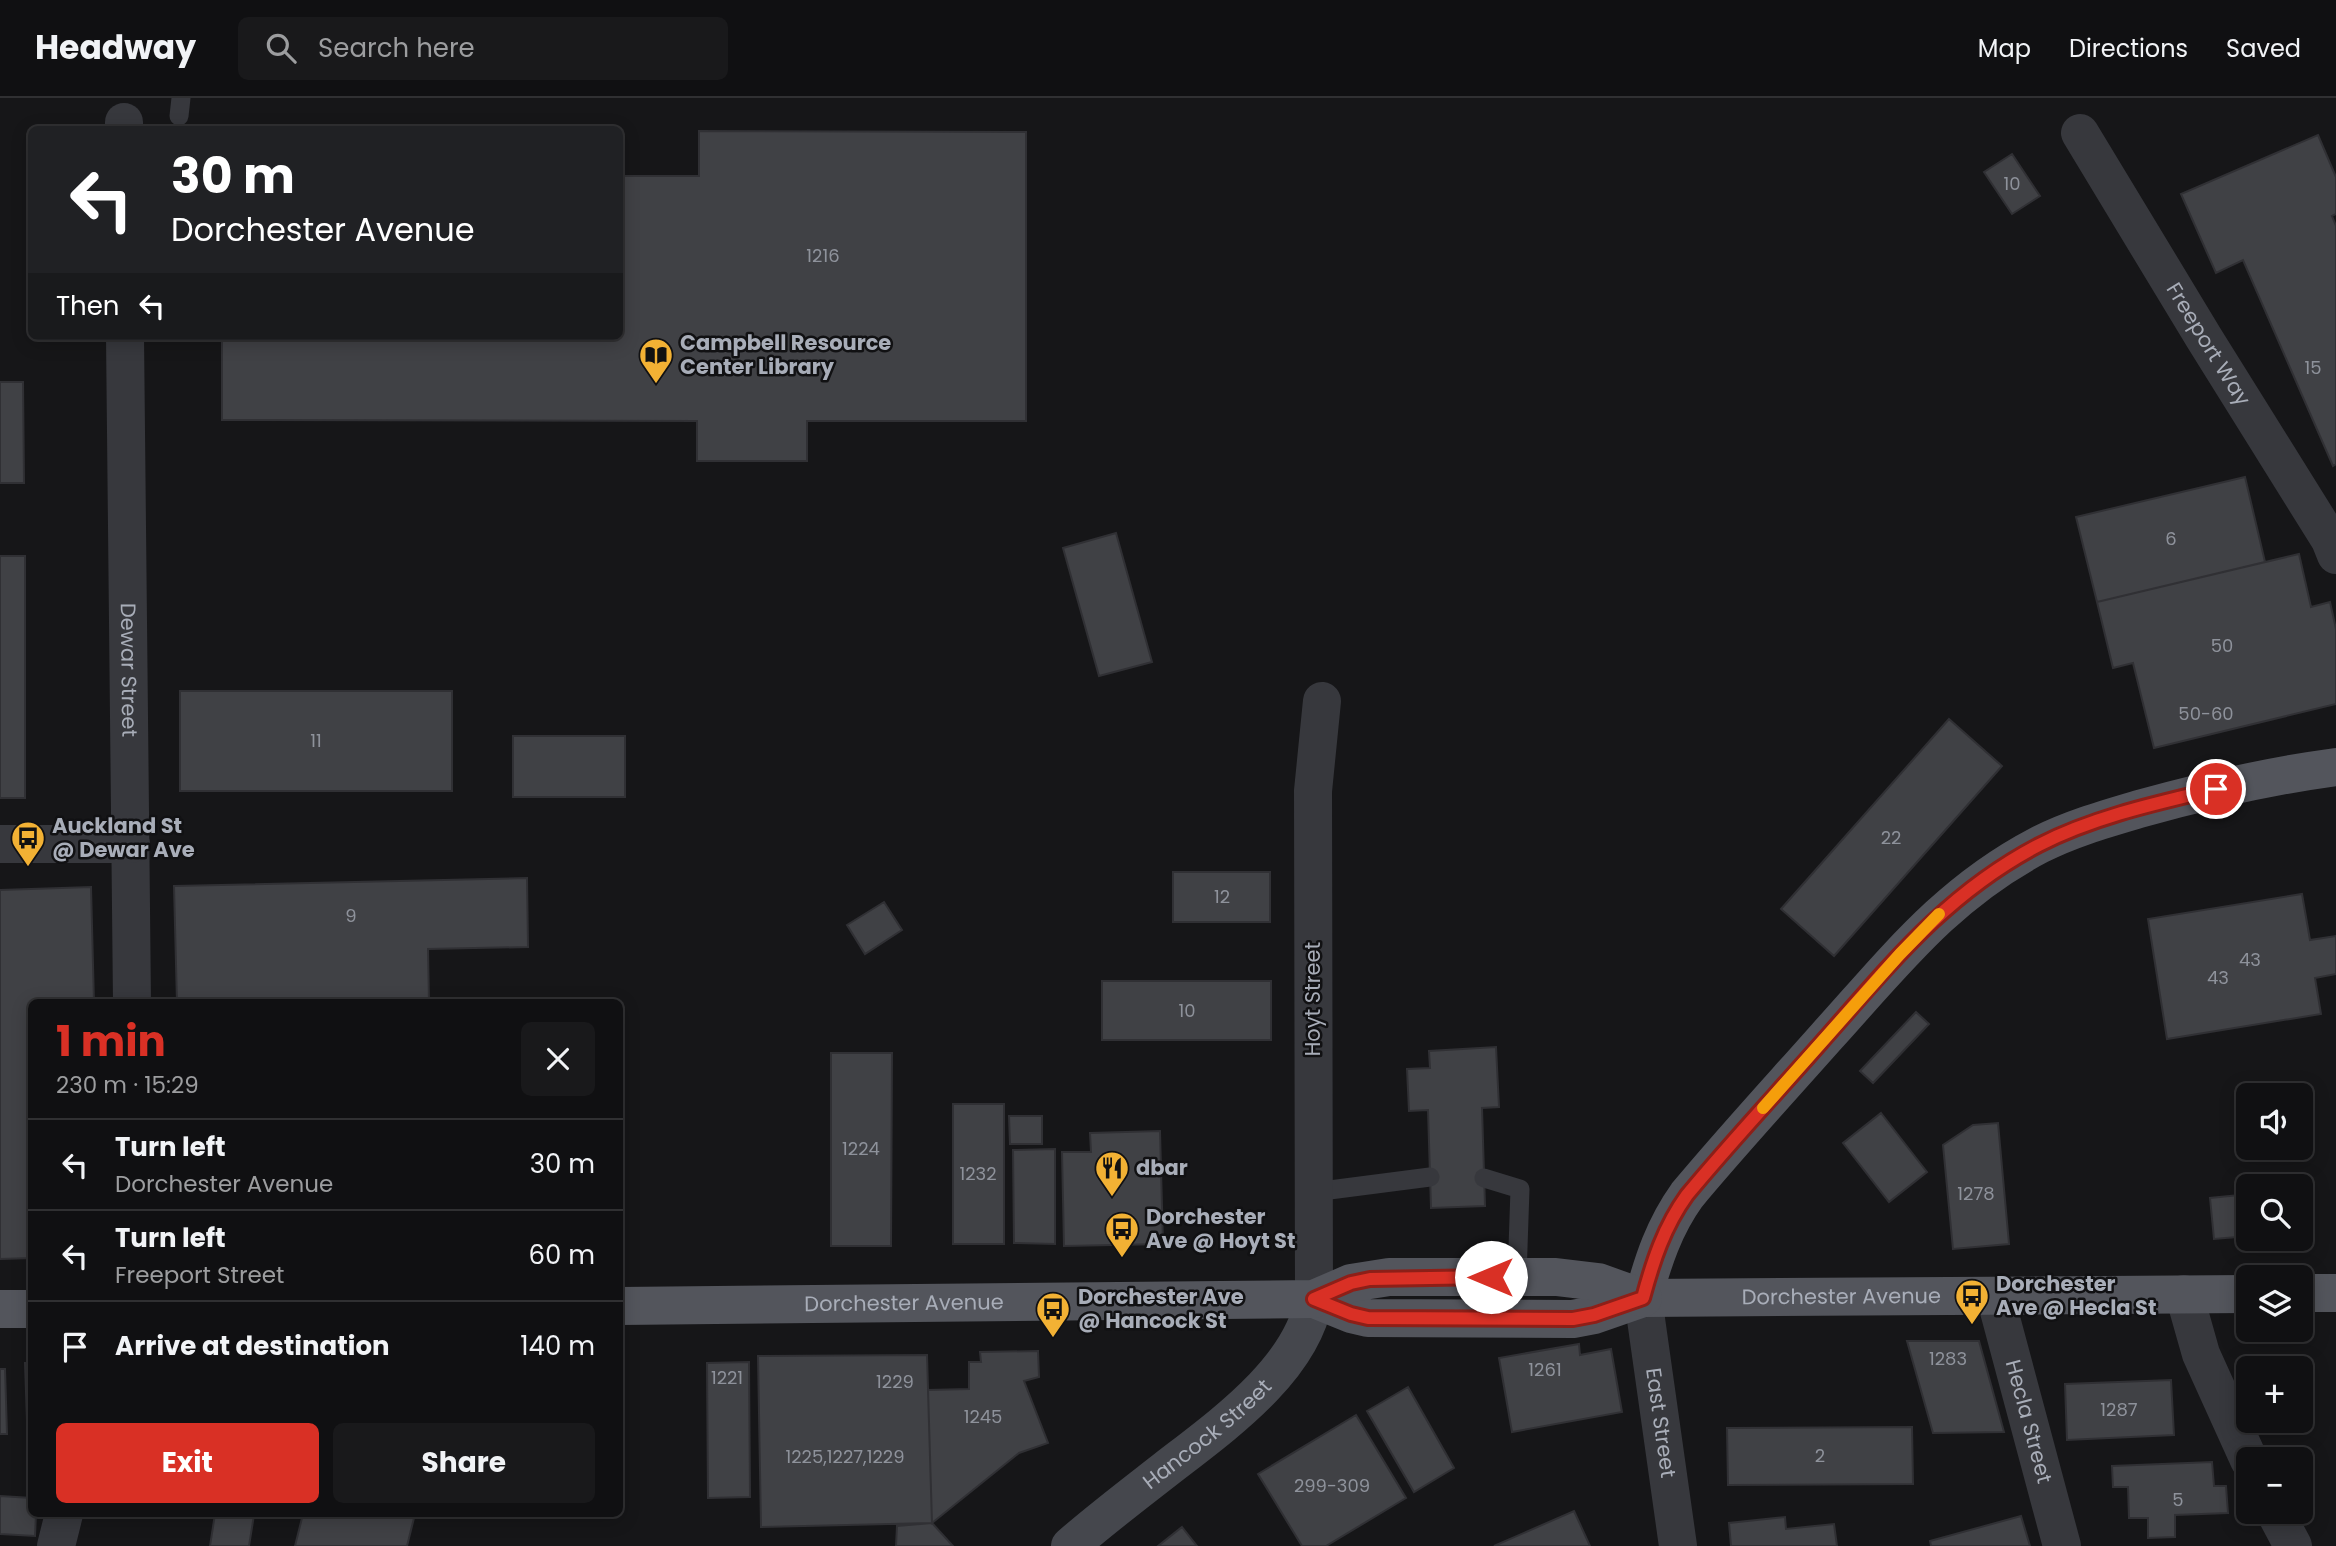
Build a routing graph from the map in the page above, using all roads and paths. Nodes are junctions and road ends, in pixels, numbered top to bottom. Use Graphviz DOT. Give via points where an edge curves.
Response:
graph roads {
  1 [pos="2080,133"];
  2 [pos="125,340"];
  3 [pos="2336,555"];
  4 [pos="1322,701"];
  5 [pos="2336,768"];
  6 [pos="0,844"];
  7 [pos="131,844"];
  8 [pos="132,999"];
  9 [pos="1430,1177"];
  10 [pos="1484,1178"];
  11 [pos="1314,1192"];
  12 [pos="1517,1277"];
  13 [pos="2313,1293"];
  14 [pos="2336,1293"];
  15 [pos="2184,1294"];
  16 [pos="2236,1294"];
  17 [pos="1994,1296"];
  18 [pos="1643,1298"];
  19 [pos="1314,1299"];
  20 [pos="623,1306"];
  21 [pos="0,1309"];
  22 [pos="28,1309"];
  23 [pos="2243,1447"];
  24 [pos="63,1517"];
  25 [pos="2282,1524"];
  26 [pos="55,1546"];
  27 [pos="1070,1546"];
  28 [pos="1678,1546"];
  29 [pos="2063,1546"];
  30 [pos="2293,1546"];
  1 -- 3 [label="street, Freeport Way"];
  2 -- 7 [label="street, Dewar Street"];
  4 -- 11 [label="street, Hoyt Street" via="1313,791"];
  5 -- 18 [label="main road" via="2181,797 2099,821 2040,844 1968,890 1900,954 1687,1195 1664,1234"];
  6 -- 7 [label="street"];
  7 -- 8 [label="street, Dewar Street"];
  9 -- 11 [label="lane"];
  10 -- 12 [label="lane" via="1520,1189"];
  11 -- 19 [label="street, Hoyt Street"];
  12 -- 18 [label="main road, Dorchester Avenue" via="1598,1282"];
  12 -- 19 [label="main road, Dorchester Avenue" via="1379,1278 1351,1283"];
  13 -- 14 [label="main road"];
  15 -- 16 [label="main road, Dorchester Avenue"];
  15 -- 17 [label="main road, Dorchester Avenue"];
  15 -- 23 [label="street" via="2201,1354"];
  17 -- 18 [label="main road, Dorchester Avenue"];
  17 -- 29 [label="street, Hecla Street"];
  18 -- 19 [label="main road, Dorchester Avenue" via="1594,1315 1554,1320 1368,1318"];
  18 -- 28 [label="street, East Street"];
  19 -- 20 [label="main road, Dorchester Avenue"];
  19 -- 27 [label="main road, Hancock Street" via="1307,1327 1265,1384 1215,1431"];
  21 -- 22 [label="main road"];
  24 -- 26 [label="street"];
  25 -- 30 [label="street"];
}
